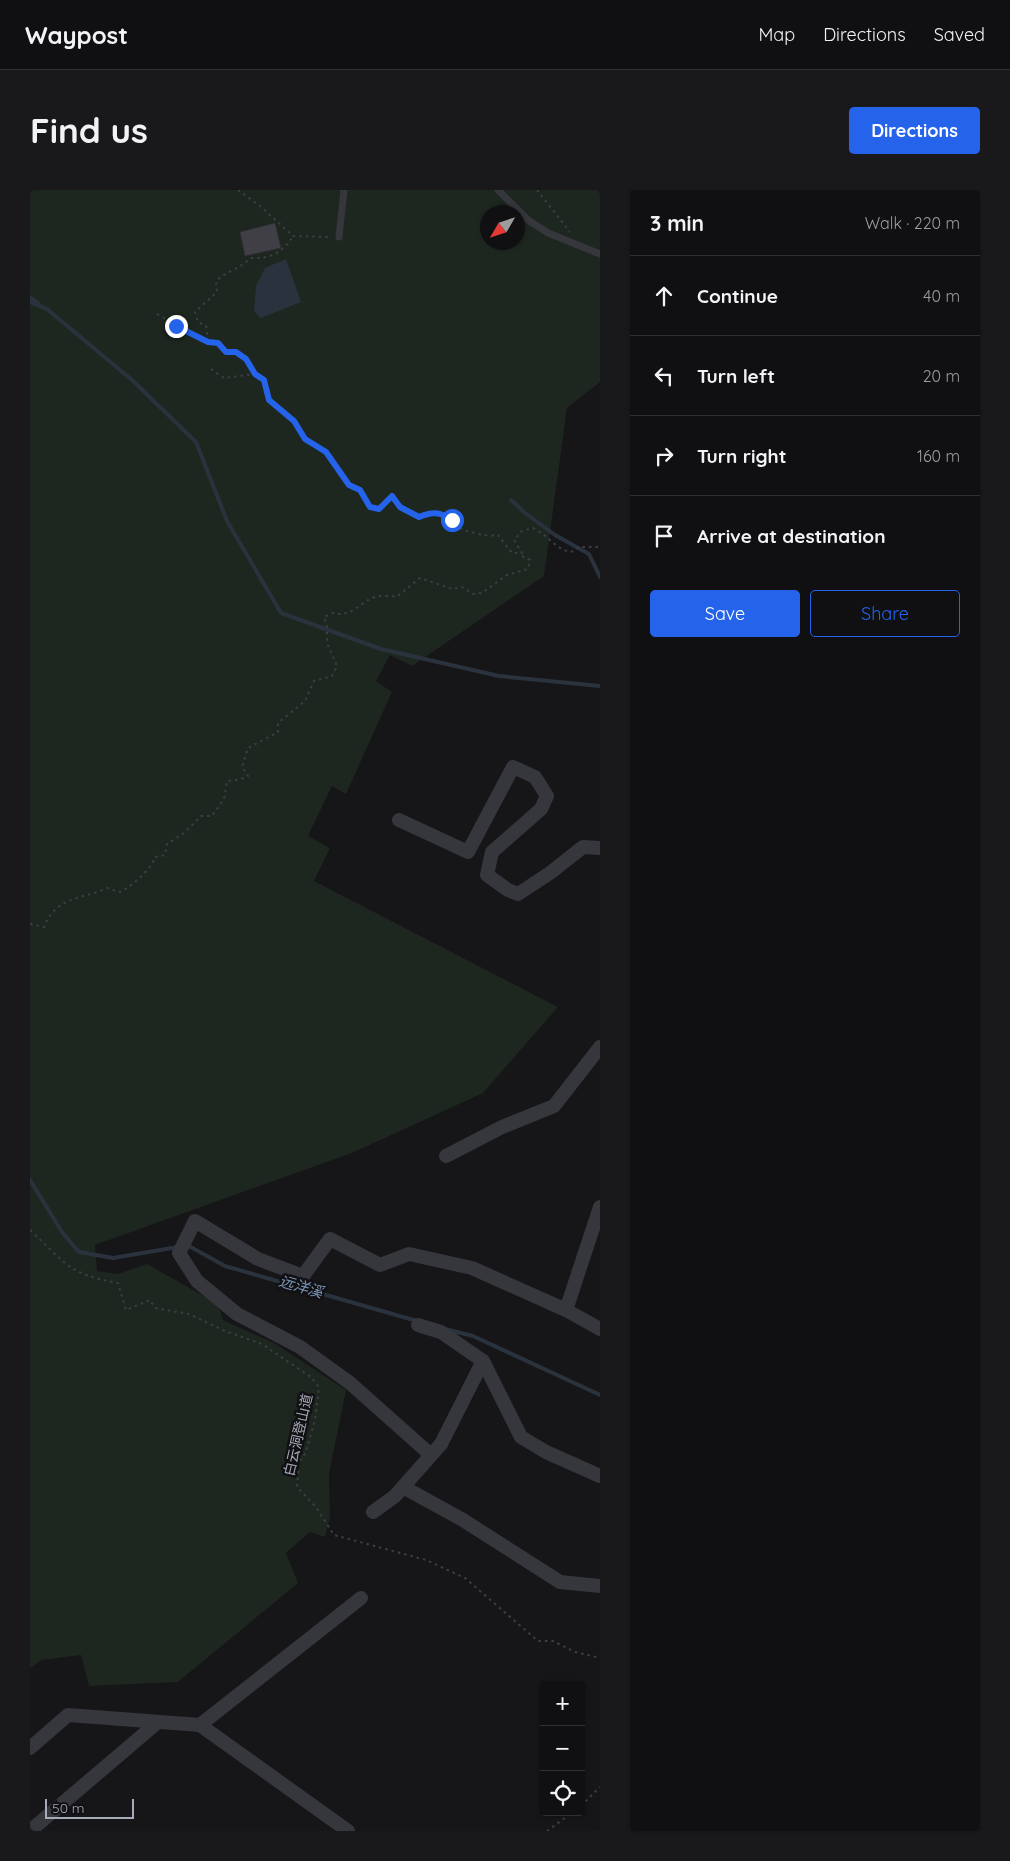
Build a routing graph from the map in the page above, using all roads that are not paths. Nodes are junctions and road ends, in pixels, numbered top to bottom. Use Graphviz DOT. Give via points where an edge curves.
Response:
graph roads {
  1 [pos="344,190"];
  2 [pos="498,190"];
  3 [pos="339,237"];
  4 [pos="600,254"];
  5 [pos="399,820"];
  6 [pos="600,848"];
  7 [pos="600,1047"];
  8 [pos="446,1156"];
  9 [pos="600,1207"];
  10 [pos="566,1310"];
  11 [pos="418,1325"];
  12 [pos="600,1329"];
  13 [pos="483,1361"];
  14 [pos="431,1455"];
  15 [pos="600,1476"];
  16 [pos="403,1487"];
  17 [pos="373,1512"];
  18 [pos="600,1586"];
  19 [pos="361,1598"];
  20 [pos="158,1722"];
  21 [pos="200,1725"];
  22 [pos="30,1748"];
  23 [pos="30,1831"];
  24 [pos="348,1831"];
  1 -- 3 [label="lane"];
  2 -- 4 [label="lane" via="548,233"];
  5 -- 6 [label="street" via="468,852 513,767 534,777 547,796 540,809 492,852 487,875 518,894 550,874 583,847"];
  7 -- 8 [label="street" via="554,1106 502,1127"];
  9 -- 10 [label="street"];
  10 -- 12 [label="street"];
  10 -- 14 [label="street" via="472,1268 409,1254 380,1265 330,1239 303,1276 258,1259 195,1222 179,1253 197,1282 237,1314 300,1347 350,1383"];
  11 -- 13 [label="street" via="441,1332"];
  13 -- 14 [label="street" via="441,1444"];
  13 -- 15 [label="street" via="521,1437"];
  14 -- 16 [label="street"];
  16 -- 17 [label="street"];
  16 -- 18 [label="street" via="463,1520 560,1582"];
  19 -- 21 [label="street"];
  20 -- 21 [label="street"];
  20 -- 22 [label="street" via="68,1715"];
  20 -- 23 [label="street"];
  21 -- 24 [label="street"];
}
